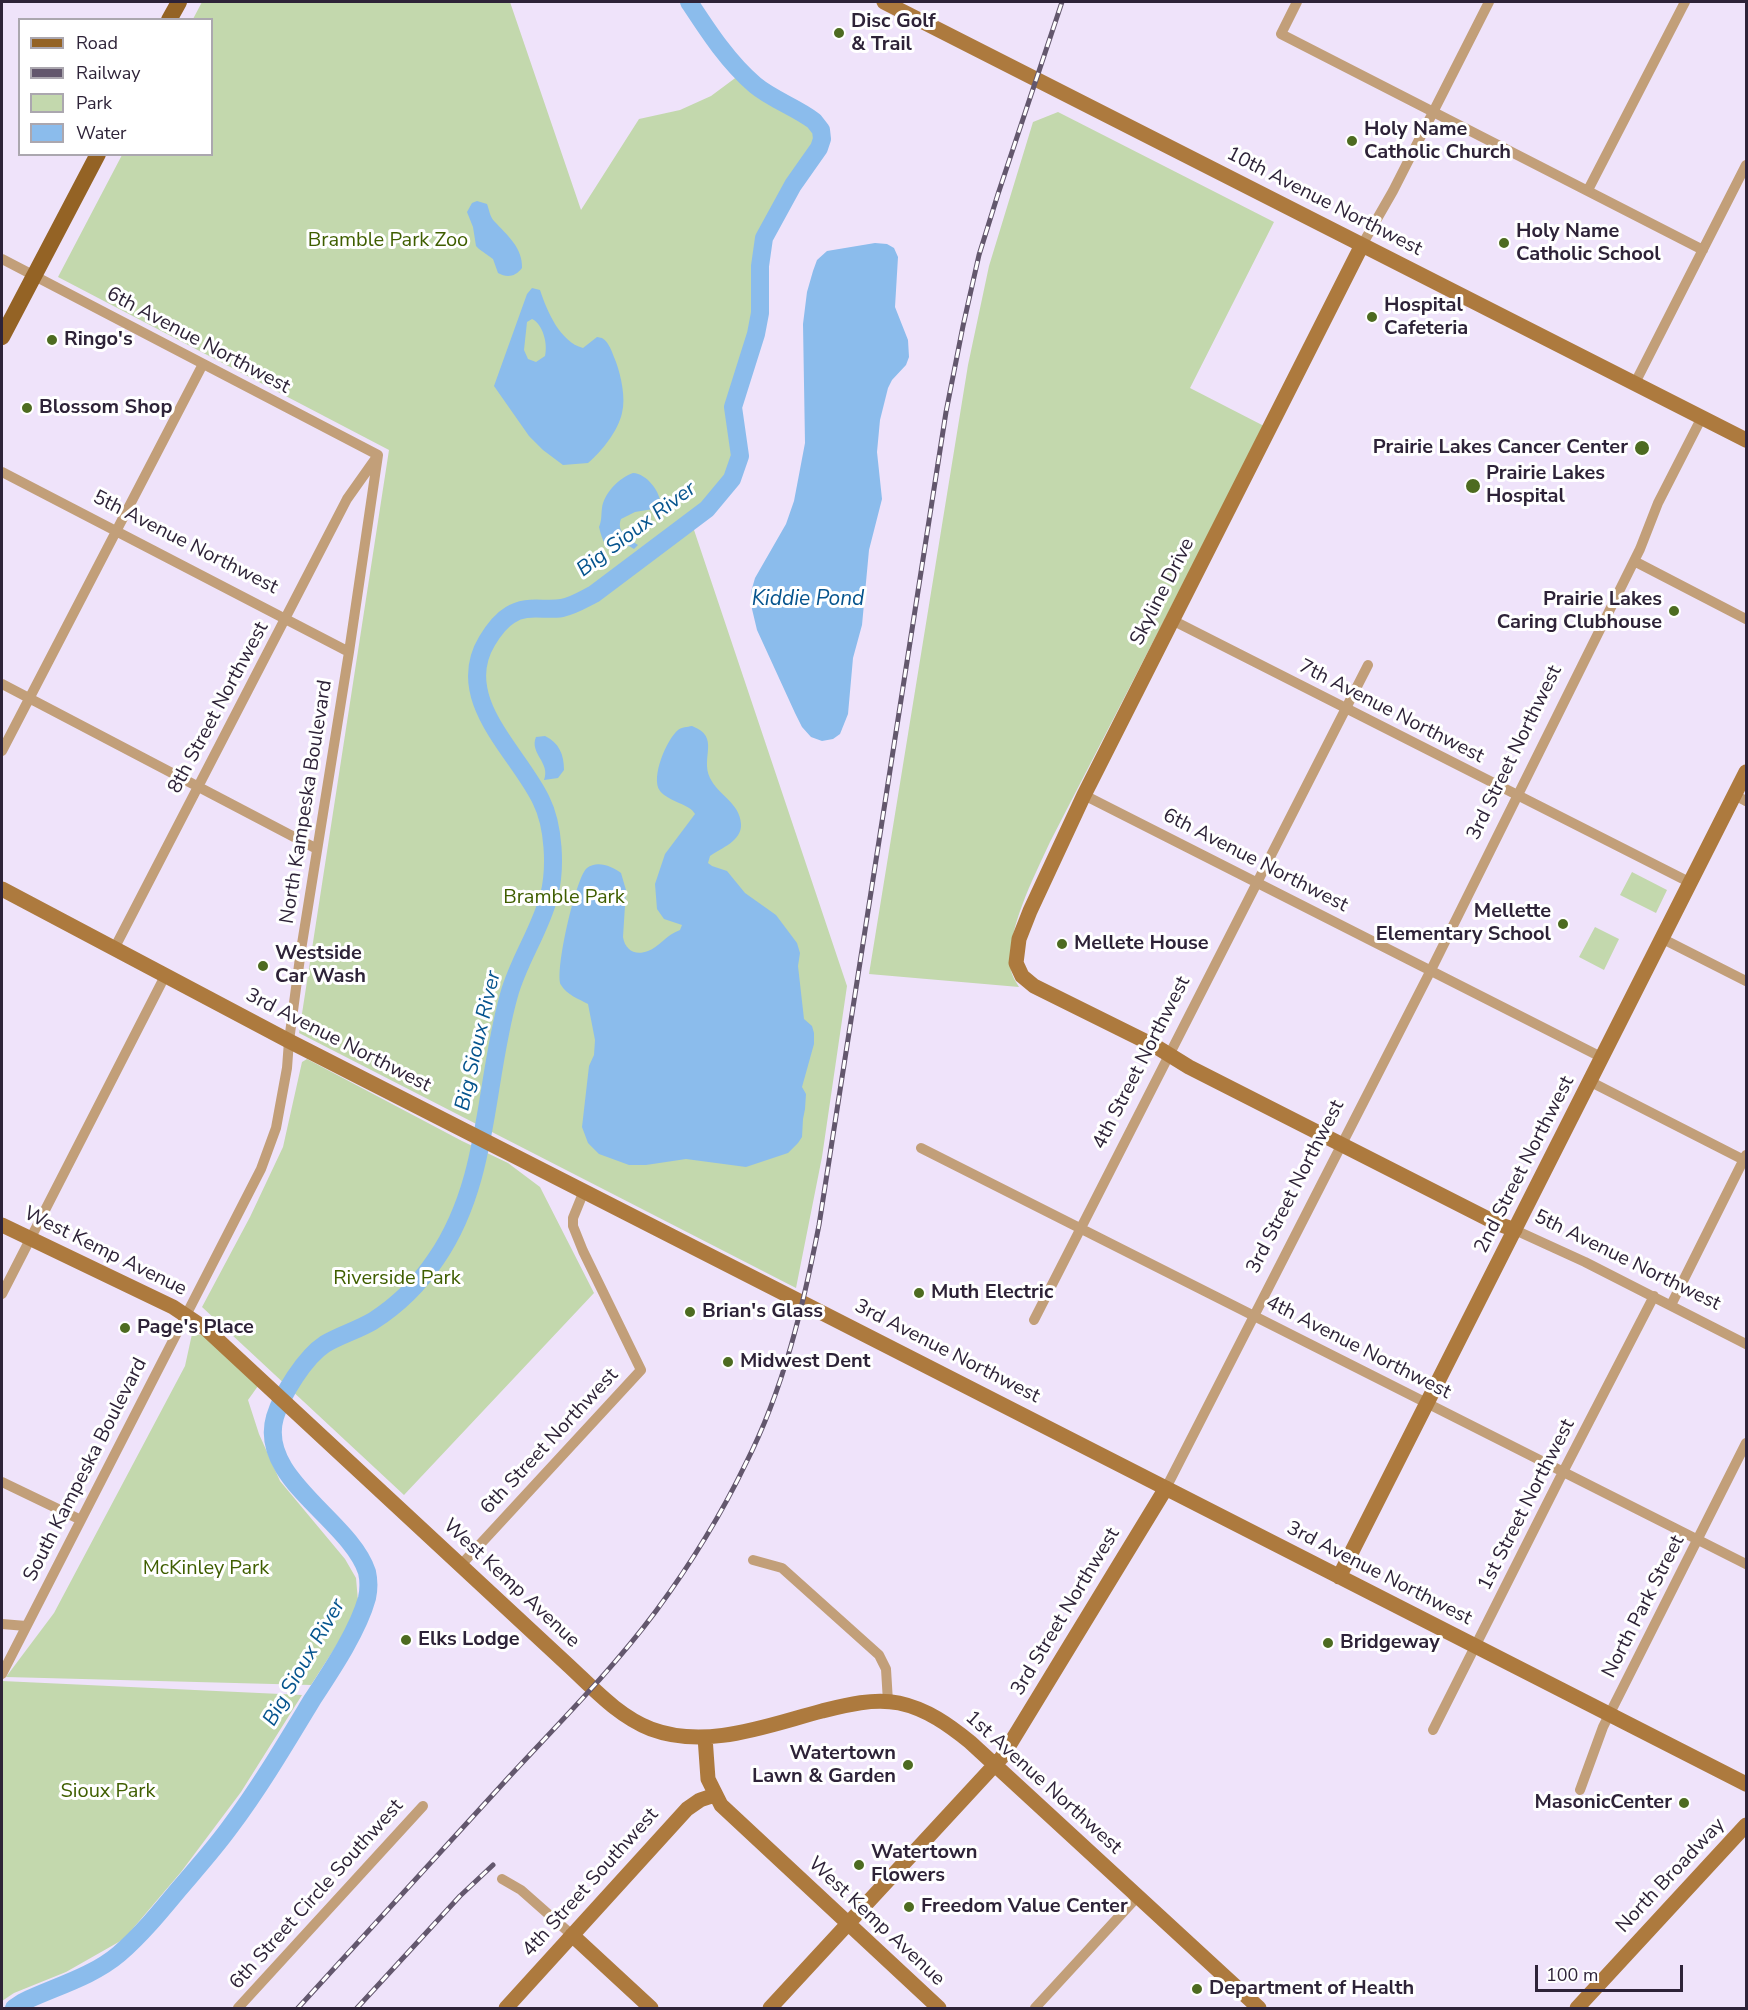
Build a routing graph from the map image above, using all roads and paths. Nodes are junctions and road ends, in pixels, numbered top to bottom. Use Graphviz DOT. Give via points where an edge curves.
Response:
graph roads {
  1 [pos="179,2"];
  2 [pos="884,2"];
  3 [pos="1297,2"];
  4 [pos="1489,2"];
  5 [pos="1684,2"];
  6 [pos="170,18"];
  7 [pos="1434,112"];
  8 [pos="97,156"];
  9 [pos="1746,165"];
  10 [pos="1588,190"];
  11 [pos="1362,245"];
  12 [pos="1703,250"];
  13 [pos="2,258"];
  14 [pos="34,275"];
  15 [pos="2,337"];
  16 [pos="203,364"];
  17 [pos="1635,383"];
  18 [pos="1702,417"];
  19 [pos="1746,440"];
  20 [pos="378,455"];
  21 [pos="2,472"];
  22 [pos="116,531"];
  23 [pos="1634,561"];
  24 [pos="286,619"];
  25 [pos="1746,619"];
  26 [pos="1172,620"];
  27 [pos="349,652"];
  28 [pos="1368,665"];
  29 [pos="2,684"];
  30 [pos="29,698"];
  31 [pos="1346,709"];
  32 [pos="2,751"];
  33 [pos="1746,772"];
  34 [pos="198,787"];
  35 [pos="1084,795"];
  36 [pos="1518,796"];
  37 [pos="1741,798"];
  38 [pos="317,849"];
  39 [pos="1257,882"];
  40 [pos="1691,883"];
  41 [pos="3,893"];
  42 [pos="1663,939"];
  43 [pos="114,949"];
  44 [pos="1016,963"];
  45 [pos="1431,970"];
  46 [pos="165,976"];
  47 [pos="1746,981"];
  48 [pos="289,1041"];
  49 [pos="1170,1055"];
  50 [pos="1603,1058"];
  51 [pos="1590,1082"];
  52 [pos="1341,1144"];
  53 [pos="921,1148"];
  54 [pos="1746,1158"];
  55 [pos="584,1191"];
  56 [pos="2,1225"];
  57 [pos="1082,1228"];
  58 [pos="1515,1230"];
  59 [pos="30,1239"];
  60 [pos="2,1294"];
  61 [pos="1654,1296"];
  62 [pos="1671,1305"];
  63 [pos="187,1314"];
  64 [pos="1254,1314"];
  65 [pos="1034,1320"];
  66 [pos="1746,1344"];
  67 [pos="1428,1404"];
  68 [pos="1746,1443"];
  69 [pos="1563,1472"];
  70 [pos="2,1482"];
  71 [pos="1166,1488"];
  72 [pos="81,1520"];
  73 [pos="1698,1539"];
  74 [pos="753,1560"];
  75 [pos="1746,1564"];
  76 [pos="460,1566"];
  77 [pos="1339,1577"];
  78 [pos="2,1624"];
  79 [pos="26,1626"];
  80 [pos="1476,1647"];
  81 [pos="2,1674"];
  82 [pos="888,1702"];
  83 [pos="1610,1714"];
  84 [pos="1433,1730"];
  85 [pos="705,1737"];
  86 [pos="994,1765"];
  87 [pos="1746,1784"];
  88 [pos="1580,1790"];
  89 [pos="715,1795"];
  90 [pos="423,1806"];
  91 [pos="1746,1825"];
  92 [pos="502,1879"];
  93 [pos="1138,1896"];
  94 [pos="847,1924"];
  95 [pos="572,1935"];
  96 [pos="238,2008"];
  97 [pos="506,2008"];
  98 [pos="651,2008"];
  99 [pos="770,2008"];
  100 [pos="939,2008"];
  101 [pos="1035,2008"];
  102 [pos="1259,2008"];
  103 [pos="1577,2008"];
  1 -- 6 [label="main road"];
  2 -- 11 [label="street, 10th Avenue Northwest"];
  3 -- 7 [label="street" via="1281,34"];
  4 -- 7 [label="street"];
  5 -- 10 [label="street"];
  7 -- 10 [label="street"];
  7 -- 11 [label="street"];
  8 -- 14 [label="main road"];
  9 -- 12 [label="street"];
  10 -- 12 [label="street"];
  11 -- 17 [label="street, 10th Avenue Northwest"];
  11 -- 26 [label="street, Skyline Drive"];
  12 -- 17 [label="street"];
  13 -- 14 [label="street, 6th Avenue Northwest"];
  14 -- 15 [label="main road"];
  14 -- 16 [label="street, 6th Avenue Northwest"];
  16 -- 20 [label="street, 6th Avenue Northwest"];
  16 -- 22 [label="street"];
  17 -- 18 [label="street, 10th Avenue Northwest"];
  18 -- 19 [label="street, 10th Avenue Northwest"];
  18 -- 23 [label="street, 3rd Street Northwest"];
  20 -- 24 [label="street, 8th Street Northwest" via="347,500"];
  20 -- 27 [label="street, North Kampeska Boulevard"];
  21 -- 22 [label="street, 5th Avenue Northwest"];
  22 -- 24 [label="street, 5th Avenue Northwest"];
  22 -- 30 [label="street"];
  23 -- 25 [label="street"];
  23 -- 36 [label="street, 3rd Street Northwest"];
  24 -- 27 [label="street, 5th Avenue Northwest"];
  24 -- 34 [label="street, 8th Street Northwest"];
  26 -- 31 [label="street, 7th Avenue Northwest"];
  26 -- 35 [label="street, Skyline Drive"];
  27 -- 38 [label="street, North Kampeska Boulevard"];
  28 -- 31 [label="street, 4th Street Northwest"];
  29 -- 30 [label="street"];
  30 -- 32 [label="street"];
  30 -- 34 [label="street"];
  31 -- 36 [label="street, 7th Avenue Northwest"];
  31 -- 39 [label="street, 4th Street Northwest"];
  33 -- 37 [label="street, 2nd Street Northwest"];
  34 -- 38 [label="street"];
  34 -- 43 [label="street, 8th Street Northwest"];
  35 -- 39 [label="street, 6th Avenue Northwest"];
  35 -- 44 [label="street, Skyline Drive" via="1030,911 1019,939"];
  36 -- 40 [label="street, 7th Avenue Northwest"];
  36 -- 45 [label="street, 3rd Street Northwest"];
  37 -- 40 [label="street, 2nd Street Northwest"];
  38 -- 48 [label="street, North Kampeska Boulevard"];
  39 -- 45 [label="street, 6th Avenue Northwest"];
  39 -- 49 [label="street, 4th Street Northwest"];
  40 -- 42 [label="street, 2nd Street Northwest"];
  41 -- 43 [label="street, 3rd Avenue Northwest"];
  42 -- 47 [label="street"];
  42 -- 50 [label="street, 2nd Street Northwest"];
  43 -- 46 [label="street, 3rd Avenue Northwest"];
  44 -- 49 [label="street, 5th Avenue Northwest" via="1034,987"];
  45 -- 50 [label="street, 6th Avenue Northwest"];
  45 -- 52 [label="street, 3rd Street Northwest"];
  46 -- 48 [label="street, 3rd Avenue Northwest"];
  46 -- 59 [label="street"];
  48 -- 55 [label="street, 3rd Avenue Northwest"];
  48 -- 63 [label="street, North Kampeska Boulevard" via="270,1148"];
  49 -- 52 [label="street, 5th Avenue Northwest"];
  49 -- 57 [label="street, 4th Street Northwest"];
  50 -- 51 [label="street, 2nd Street Northwest"];
  51 -- 54 [label="street"];
  51 -- 58 [label="street, 2nd Street Northwest"];
  52 -- 58 [label="street, 5th Avenue Northwest"];
  52 -- 64 [label="street, 3rd Street Northwest"];
  53 -- 57 [label="street, 4th Avenue Northwest"];
  54 -- 62 [label="street"];
  55 -- 71 [label="street, 3rd Avenue Northwest"];
  55 -- 76 [label="street, 6th Street Northwest" via="573,1226 641,1370"];
  56 -- 59 [label="street, West Kemp Avenue"];
  57 -- 64 [label="street, 4th Avenue Northwest"];
  57 -- 65 [label="street, 4th Street Northwest"];
  58 -- 61 [label="street, 5th Avenue Northwest"];
  58 -- 67 [label="street, 2nd Street Northwest"];
  59 -- 60 [label="street"];
  59 -- 63 [label="street, West Kemp Avenue"];
  61 -- 62 [label="street, 5th Avenue Northwest"];
  61 -- 69 [label="street, 1st Street Northwest"];
  62 -- 66 [label="street, 5th Avenue Northwest"];
  63 -- 72 [label="street, South Kampeska Boulevard"];
  63 -- 76 [label="street, West Kemp Avenue"];
  64 -- 67 [label="street, 4th Avenue Northwest"];
  64 -- 71 [label="street, 3rd Street Northwest"];
  67 -- 69 [label="street, 4th Avenue Northwest"];
  67 -- 77 [label="street, 2nd Street Northwest"];
  68 -- 73 [label="street, North Park Street"];
  69 -- 73 [label="street, 4th Avenue Northwest"];
  69 -- 80 [label="street, 1st Street Northwest"];
  70 -- 72 [label="street"];
  71 -- 77 [label="street, 3rd Avenue Northwest"];
  71 -- 86 [label="street, 3rd Street Northwest"];
  72 -- 79 [label="street, South Kampeska Boulevard"];
  73 -- 75 [label="street, 4th Avenue Northwest"];
  73 -- 83 [label="street, North Park Street"];
  74 -- 82 [label="street" via="782,1568 879,1655 886,1669"];
  76 -- 85 [label="street, West Kemp Avenue" via="623,1714 654,1730"];
  77 -- 80 [label="street, 3rd Avenue Northwest"];
  78 -- 79 [label="street"];
  79 -- 81 [label="street, South Kampeska Boulevard"];
  80 -- 83 [label="street, 3rd Avenue Northwest"];
  80 -- 84 [label="street, 1st Street Northwest"];
  82 -- 85 [label="street" via="848,1705 730,1735"];
  82 -- 86 [label="street, 1st Avenue Northwest" via="933,1716"];
  83 -- 87 [label="street, 3rd Avenue Northwest"];
  83 -- 88 [label="street, North Park Street"];
  85 -- 89 [label="street, West Kemp Avenue" via="706,1770"];
  86 -- 93 [label="street, 1st Avenue Northwest"];
  86 -- 94 [label="street, 3rd Street Northwest"];
  89 -- 94 [label="street, West Kemp Avenue" via="727,1811"];
  89 -- 95 [label="street, 4th Street Southwest" via="687,1809"];
  90 -- 96 [label="street, 6th Street Circle Southwest"];
  91 -- 103 [label="street, North Broadway"];
  92 -- 95 [label="street" via="521,1890"];
  93 -- 101 [label="street"];
  93 -- 102 [label="street, 1st Avenue Northwest"];
  94 -- 99 [label="street, 3rd Street Northwest"];
  94 -- 100 [label="street, West Kemp Avenue"];
  95 -- 97 [label="street, 4th Street Southwest"];
  95 -- 98 [label="street"];
}
